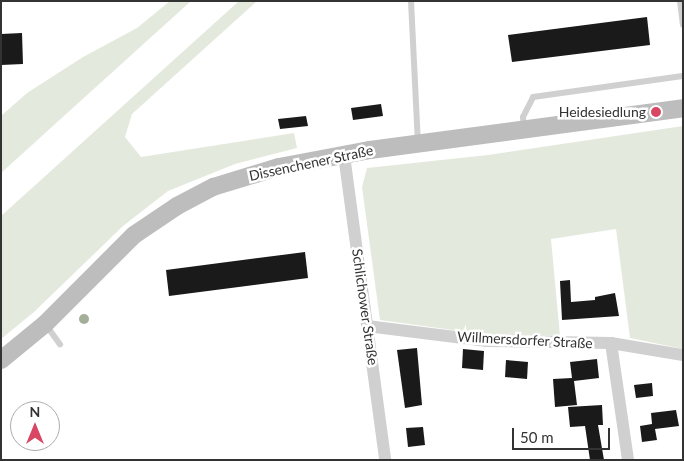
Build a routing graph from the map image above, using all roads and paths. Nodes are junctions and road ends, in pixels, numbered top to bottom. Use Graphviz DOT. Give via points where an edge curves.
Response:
graph roads {
  1 [pos="411,1"];
  2 [pos="680,1"];
  3 [pos="683,25"];
  4 [pos="683,76"];
  5 [pos="683,108"];
  6 [pos="524,128"];
  7 [pos="418,143"];
  8 [pos="344,155"];
  9 [pos="45,324"];
  10 [pos="367,326"];
  11 [pos="611,343"];
  12 [pos="60,344"];
  13 [pos="683,355"];
  14 [pos="1,360"];
  15 [pos="385,460"];
  16 [pos="628,460"];
  1 -- 7 [label="lane"];
  2 -- 3 [label="lane"];
  4 -- 6 [label="lane" via="533,97 523,117"];
  5 -- 6 [label="main road, Dissenchener Straße"];
  6 -- 7 [label="main road, Dissenchener Straße"];
  7 -- 8 [label="main road, Dissenchener Straße"];
  8 -- 9 [label="main road, Dissenchener Straße" via="244,176 176,206 134,235"];
  8 -- 10 [label="street, Schlichower Straße"];
  9 -- 12 [label="lane"];
  9 -- 14 [label="main road, Dissenchener Straße"];
  10 -- 11 [label="street, Willmersdorfer Straße" via="487,341"];
  10 -- 15 [label="street, Schlichower Straße"];
  11 -- 13 [label="street, Willmersdorfer Straße"];
  11 -- 16 [label="street"];
}
